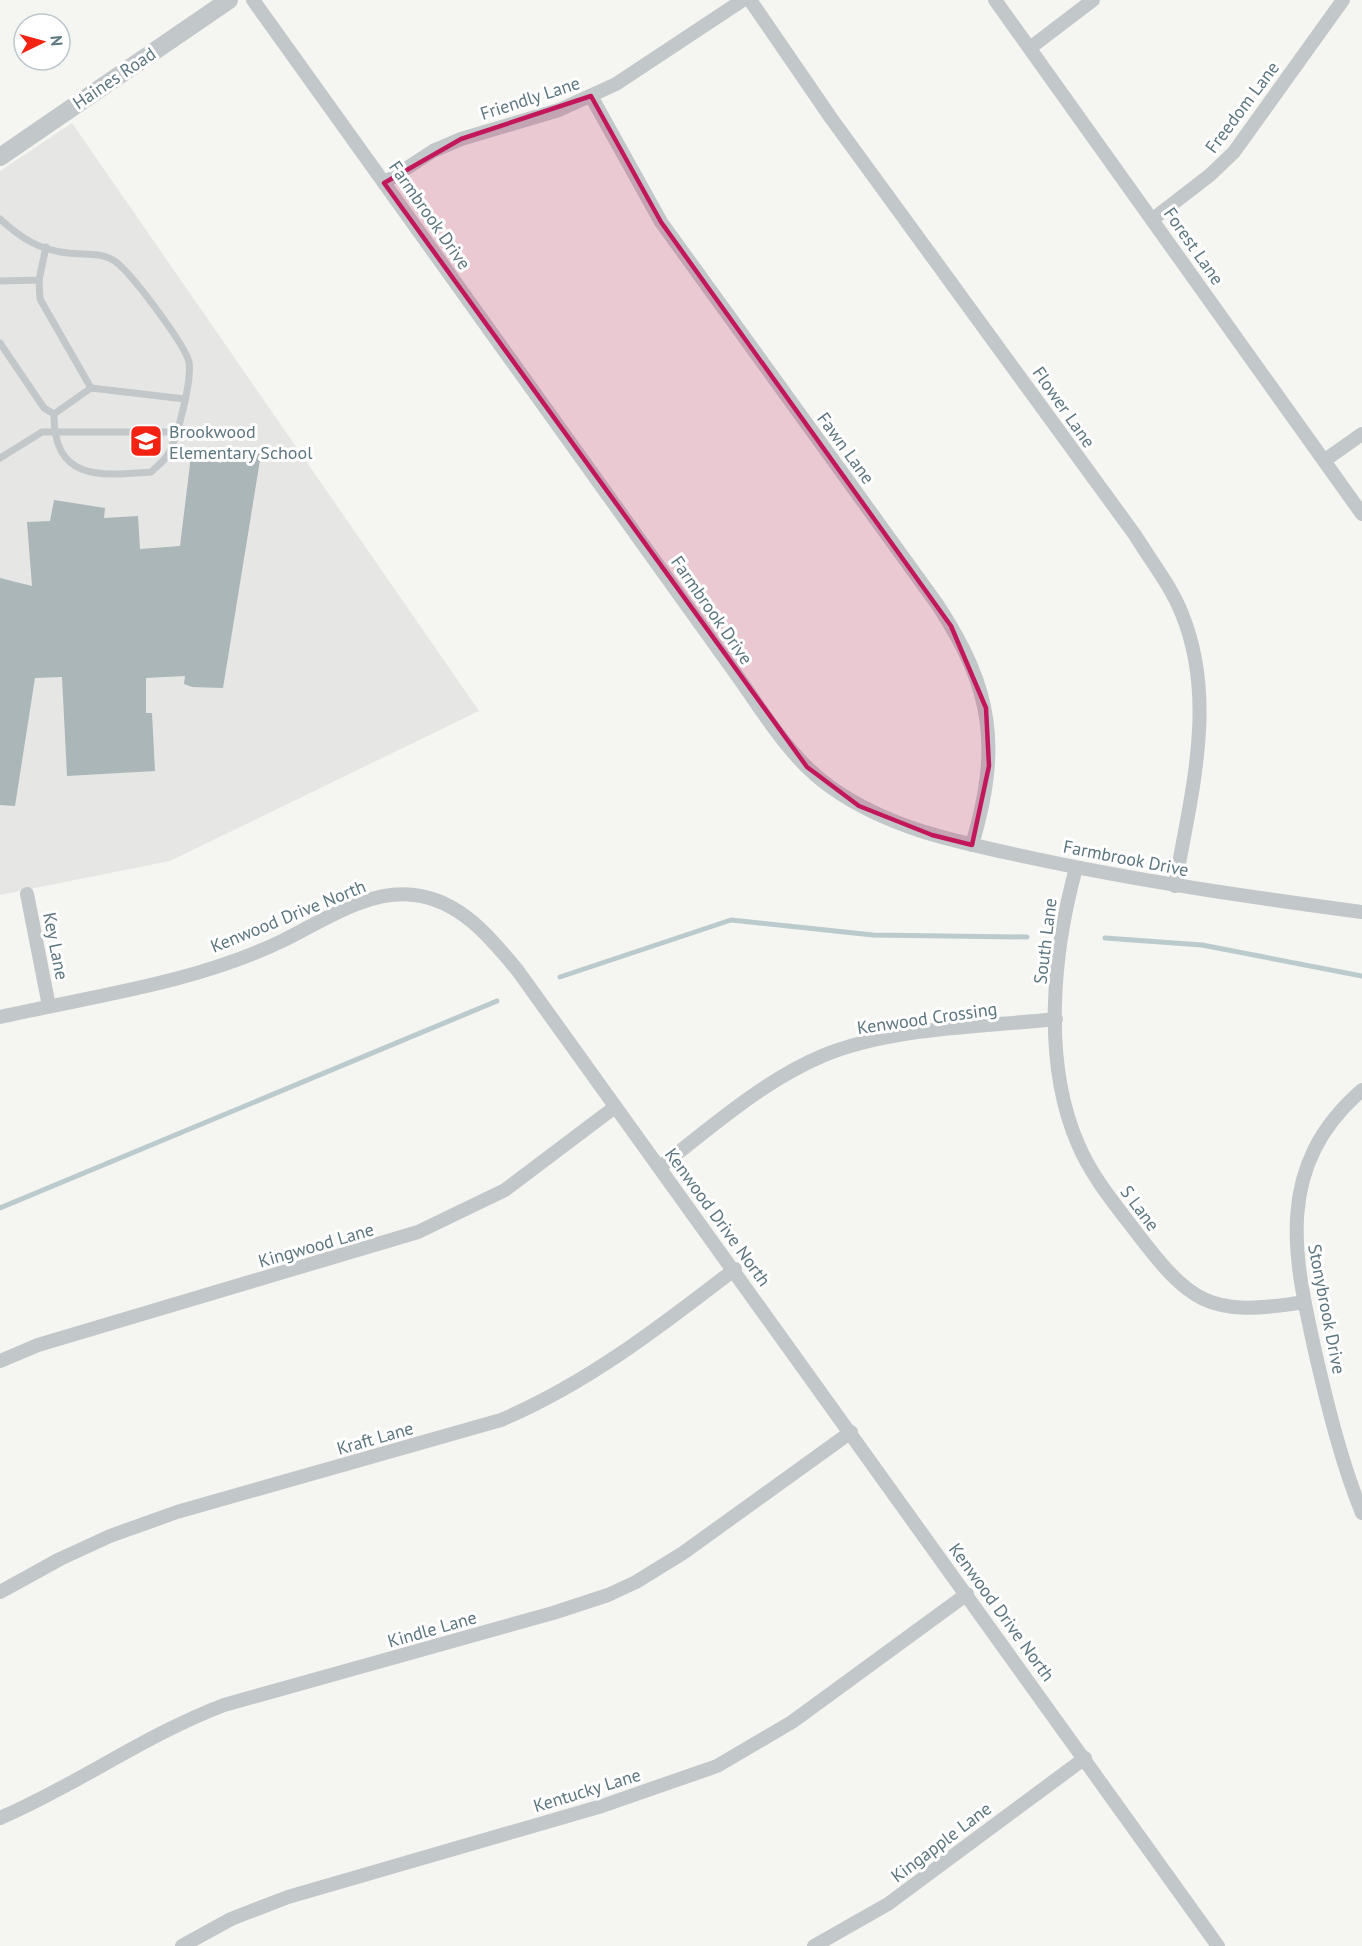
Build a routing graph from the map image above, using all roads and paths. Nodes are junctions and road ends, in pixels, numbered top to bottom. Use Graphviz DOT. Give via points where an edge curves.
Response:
graph roads {
  1 [pos="229,0"];
  2 [pos="253,0"];
  3 [pos="743,0"];
  4 [pos="750,0"];
  5 [pos="995,0"];
  6 [pos="1093,0"];
  7 [pos="1343,0"];
  8 [pos="1030,48"];
  9 [pos="591,96"];
  10 [pos="0,156"];
  11 [pos="384,183"];
  12 [pos="0,219"];
  13 [pos="1153,219"];
  14 [pos="46,247"];
  15 [pos="0,280"];
  16 [pos="39,280"];
  17 [pos="0,343"];
  18 [pos="91,388"];
  19 [pos="185,399"];
  20 [pos="54,414"];
  21 [pos="177,432"];
  22 [pos="53,433"];
  23 [pos="1362,434"];
  24 [pos="0,458"];
  25 [pos="1325,460"];
  26 [pos="1362,514"];
  27 [pos="972,845"];
  28 [pos="1076,868"];
  29 [pos="1175,886"];
  30 [pos="27,894"];
  31 [pos="1362,912"];
  32 [pos="49,1006"];
  33 [pos="0,1017"];
  34 [pos="1056,1019"];
  35 [pos="1362,1090"];
  36 [pos="615,1107"];
  37 [pos="660,1167"];
  38 [pos="735,1269"];
  39 [pos="1304,1302"];
  40 [pos="0,1361"];
  41 [pos="851,1432"];
  42 [pos="1362,1513"];
  43 [pos="0,1592"];
  44 [pos="967,1594"];
  45 [pos="1085,1758"];
  46 [pos="0,1818"];
  47 [pos="182,1946"];
  48 [pos="814,1946"];
  49 [pos="1218,1946"];
  1 -- 10 [label="street, Haines Road"];
  2 -- 11 [label="street, Farmbrook Drive"];
  3 -- 9 [label="street, Friendly Lane" via="638,71"];
  4 -- 29 [label="street, Flower Lane" via="831,118 1135,535 1173,594 1194,654 1201,708"];
  5 -- 8 [label="street, Forest Lane"];
  6 -- 8 [label="street"];
  7 -- 13 [label="street, Freedom Lane" via="1234,152"];
  8 -- 13 [label="street, Forest Lane"];
  9 -- 11 [label="street, Friendly Lane" via="559,110 461,139 433,151"];
  9 -- 27 [label="street, Fawn Lane" via="661,222 937,604 970,661 986,708 989,766"];
  11 -- 27 [label="street, Farmbrook Drive" via="807,767 867,810 932,835"];
  12 -- 14 [label="lane" via="23,240"];
  13 -- 25 [label="street, Forest Lane"];
  14 -- 16 [label="lane"];
  14 -- 19 [label="lane" via="112,259 130,274 189,362"];
  15 -- 16 [label="lane"];
  16 -- 18 [label="lane" via="40,299"];
  17 -- 20 [label="lane" via="44,408"];
  18 -- 19 [label="lane"];
  18 -- 20 [label="lane"];
  19 -- 21 [label="lane"];
  20 -- 22 [label="lane"];
  21 -- 22 [label="lane"];
  21 -- 22 [label="lane" via="167,456 151,472 124,474 92,474 66,461"];
  22 -- 24 [label="lane" via="42,432"];
  23 -- 25 [label="street"];
  25 -- 26 [label="street, Forest Lane"];
  27 -- 28 [label="street, Farmbrook Drive"];
  28 -- 29 [label="street, Farmbrook Drive"];
  28 -- 34 [label="street, South Lane" via="1059,942"];
  29 -- 31 [label="street, Farmbrook Drive"];
  30 -- 32 [label="street, Key Lane"];
  32 -- 33 [label="street, Kenwood Drive North"];
  32 -- 36 [label="street, Kenwood Drive North" via="189,974 280,942 360,904 413,895 449,906 492,939"];
  34 -- 37 [label="street, Kenwood Crossing" via="878,1040 821,1057 773,1084"];
  34 -- 39 [label="street, S Lane" via="1061,1087 1078,1144 1112,1201 1161,1265 1183,1286 1219,1306 1261,1309"];
  35 -- 39 [label="street, Stonybrook Drive" via="1335,1118 1316,1146 1299,1190 1295,1250"];
  36 -- 37 [label="street, Kenwood Drive North"];
  36 -- 40 [label="street, Kingwood Lane" via="505,1190 418,1233 39,1345"];
  37 -- 38 [label="street, Kenwood Drive North"];
  38 -- 41 [label="street, Kenwood Drive North"];
  38 -- 43 [label="street, Kraft Lane" via="628,1349 540,1403 491,1423 177,1512 60,1558"];
  39 -- 42 [label="street, Stonybrook Drive" via="1323,1386"];
  41 -- 44 [label="street, Kenwood Drive North"];
  41 -- 46 [label="street, Kindle Lane" via="683,1553 617,1590 553,1613 224,1705 130,1748"];
  44 -- 45 [label="street, Kenwood Drive North"];
  44 -- 47 [label="street, Kentucky Lane" via="792,1722 717,1766 602,1806 288,1897 231,1919"];
  45 -- 48 [label="street, Kingapple Lane" via="888,1904"];
  45 -- 49 [label="street, Kenwood Drive North"];
}
